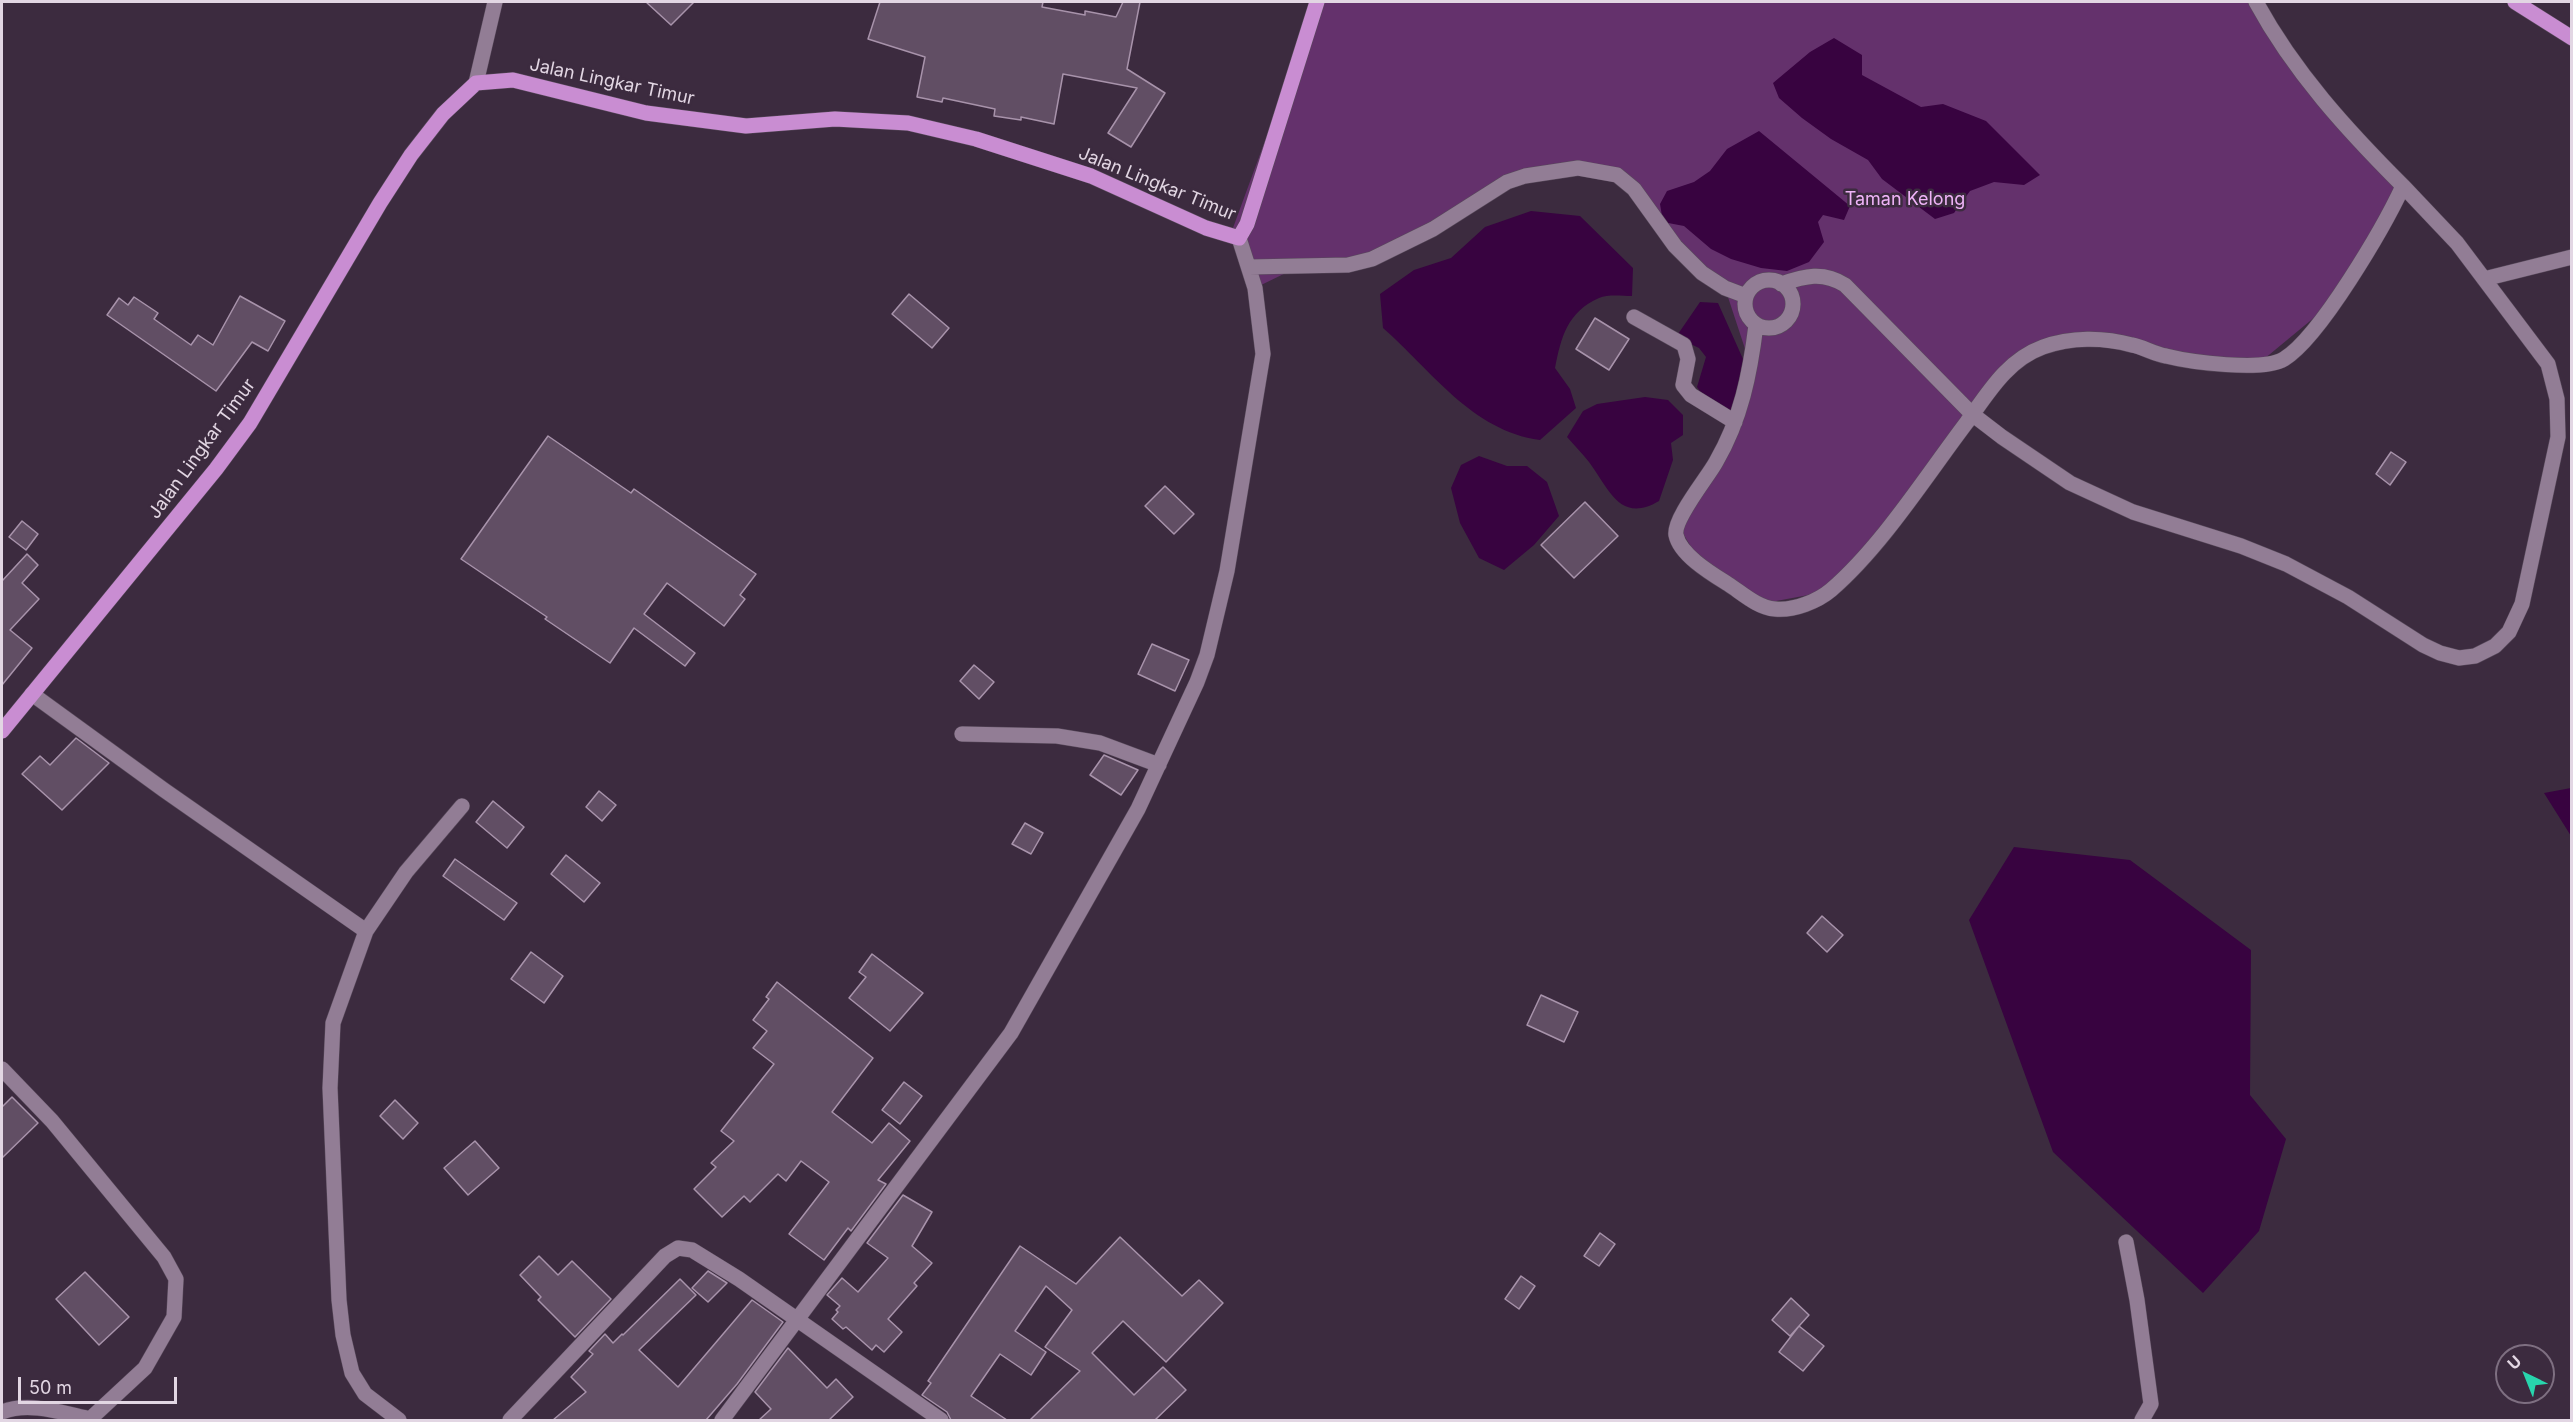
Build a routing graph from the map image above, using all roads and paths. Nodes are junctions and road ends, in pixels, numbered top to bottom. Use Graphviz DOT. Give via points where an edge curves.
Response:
graph roads {
  1 [pos="495,2"];
  2 [pos="1317,2"];
  3 [pos="2256,2"];
  4 [pos="2515,2"];
  5 [pos="2571,38"];
  6 [pos="476,83"];
  7 [pos="2403,186"];
  8 [pos="1239,238"];
  9 [pos="2571,257"];
  10 [pos="1249,267"];
  11 [pos="2484,279"];
  12 [pos="1781,284"];
  13 [pos="1746,296"];
  14 [pos="1634,317"];
  15 [pos="1756,325"];
  16 [pos="1972,414"];
  17 [pos="1735,422"];
  18 [pos="32,694"];
  19 [pos="2,731"];
  20 [pos="962,734"];
  21 [pos="1159,765"];
  22 [pos="462,806"];
  23 [pos="366,931"];
  24 [pos="2,1069"];
  25 [pos="2126,1242"];
  26 [pos="798,1322"];
  27 [pos="2,1413"];
  28 [pos="90,1420"];
  29 [pos="399,1420"];
  30 [pos="510,1420"];
  31 [pos="722,1420"];
  32 [pos="941,1420"];
  33 [pos="2142,1420"];
  1 -- 6 [label="street"];
  2 -- 8 [label="main road, Jalan Lingkar Timur" via="1247,224"];
  3 -- 7 [label="street" via="2314,90 2343,126"];
  4 -- 5 [label="main road"];
  6 -- 8 [label="main road, Jalan Lingkar Timur" via="513,80 646,113 746,126 835,119 908,123 976,139 1091,176 1206,228"];
  6 -- 18 [label="main road, Jalan Lingkar Timur" via="443,114 411,155 250,423"];
  7 -- 11 [label="street" via="2436,219"];
  7 -- 16 [label="street" via="2316,328 2283,360 2235,365 2165,356 2098,339 2067,342 2042,347 2010,368"];
  8 -- 10 [label="street"];
  9 -- 11 [label="street"];
  10 -- 13 [label="street" via="1340,265 1372,259 1433,229 1507,182 1578,168 1617,175 1634,189 1676,246 1702,273"];
  10 -- 21 [label="street" via="1263,354 1227,571 1207,655"];
  11 -- 16 [label="street" via="2548,364 2557,399 2558,437 2517,619 2495,646 2475,656 2459,658 2422,645 2348,597 2286,564 2099,498 2070,483"];
  12 -- 13 [label="street" via="1757,283"];
  12 -- 15 [label="street" via="1791,296 1787,320 1772,328"];
  12 -- 16 [label="street" via="1819,276 1833,277 1845,285"];
  13 -- 15 [label="street" via="1746,312"];
  14 -- 17 [label="street" via="1684,345 1688,359 1683,385 1691,395"];
  15 -- 17 [label="street" via="1746,392"];
  16 -- 17 [label="street" via="1882,534 1830,591 1812,602 1775,609 1760,604 1704,569 1676,535"];
  18 -- 19 [label="main road, Jalan Lingkar Timur"];
  18 -- 23 [label="street"];
  20 -- 21 [label="street" via="1057,735 1101,743"];
  21 -- 26 [label="street" via="1138,809 1000,1051"];
  22 -- 23 [label="street" via="406,873"];
  23 -- 29 [label="street" via="333,1023 330,1088 339,1300 352,1372 366,1394"];
  24 -- 28 [label="street" via="52,1121 164,1257 176,1279 174,1317 165,1337 145,1368"];
  25 -- 33 [label="street" via="2151,1404"];
  26 -- 30 [label="street" via="730,1273 692,1250 678,1248 665,1256"];
  26 -- 31 [label="street"];
  26 -- 32 [label="street"];
  27 -- 28 [label="street" via="18,1407 35,1408"];
}
